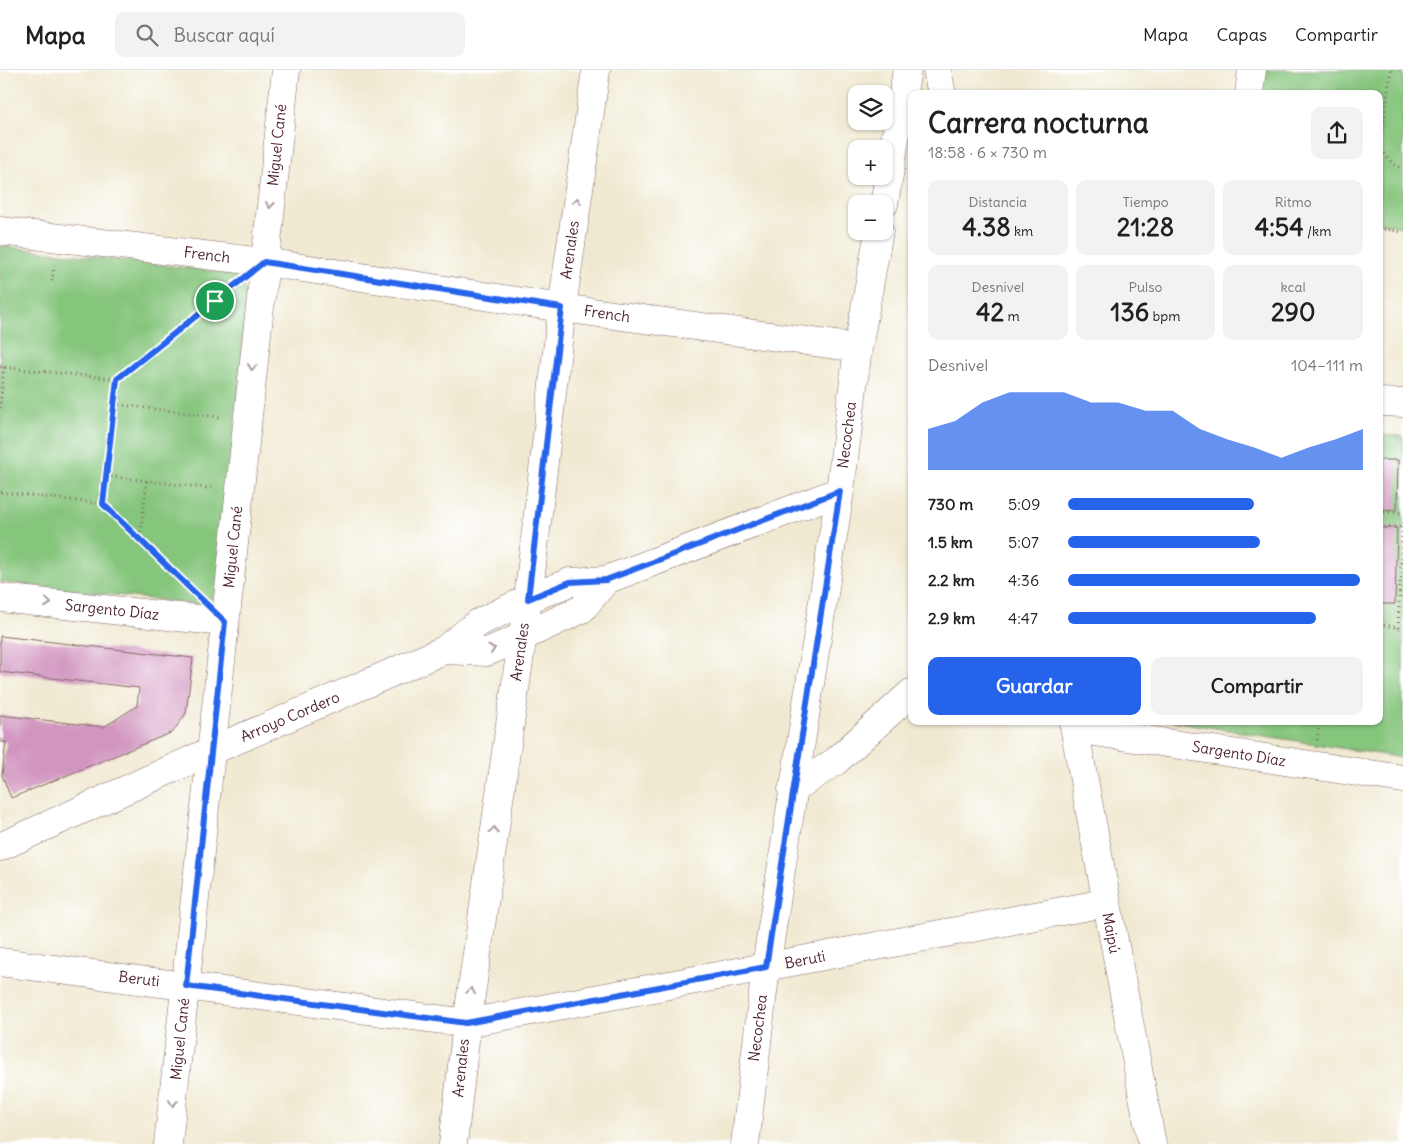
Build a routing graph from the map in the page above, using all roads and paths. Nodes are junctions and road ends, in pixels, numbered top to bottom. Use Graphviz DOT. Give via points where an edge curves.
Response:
graph roads {
  1 [pos="286,70"];
  2 [pos="596,70"];
  3 [pos="907,70"];
  4 [pos="937,70"];
  5 [pos="1252,70"];
  6 [pos="1391,70"];
  7 [pos="941,90"];
  8 [pos="1250,90"];
  9 [pos="1383,125"];
  10 [pos="1383,152"];
  11 [pos="1403,169"];
  12 [pos="886,195"];
  13 [pos="1383,229"];
  14 [pos="0,231"];
  15 [pos="1403,232"];
  16 [pos="877,240"];
  17 [pos="264,262"];
  18 [pos="562,308"];
  19 [pos="858,348"];
  20 [pos="2,367"];
  21 [pos="117,379"];
  22 [pos="1383,402"];
  23 [pos="1403,403"];
  24 [pos="114,404"];
  25 [pos="0,408"];
  26 [pos="247,419"];
  27 [pos="106,476"];
  28 [pos="147,481"];
  29 [pos="239,491"];
  30 [pos="840,491"];
  31 [pos="0,492"];
  32 [pos="103,504"];
  33 [pos="1383,512"];
  34 [pos="1403,512"];
  35 [pos="1403,518"];
  36 [pos="1383,527"];
  37 [pos="1403,527"];
  38 [pos="140,538"];
  39 [pos="606,580"];
  40 [pos="0,598"];
  41 [pos="528,599"];
  42 [pos="225,622"];
  43 [pos="1383,625"];
  44 [pos="1398,628"];
  45 [pos="1403,629"];
  46 [pos="522,637"];
  47 [pos="444,650"];
  48 [pos="908,696"];
  49 [pos="1074,725"];
  50 [pos="211,751"];
  51 [pos="1403,779"];
  52 [pos="792,790"];
  53 [pos="0,847"];
  54 [pos="1105,903"];
  55 [pos="0,962"];
  56 [pos="766,967"];
  57 [pos="186,986"];
  58 [pos="466,1023"];
  59 [pos="168,1144"];
  60 [pos="453,1144"];
  61 [pos="745,1144"];
  62 [pos="1152,1144"];
  1 -- 17 [label="street, Miguel Cané, one-way"];
  18 -- 2 [label="street, Arenales, one-way"];
  3 -- 12 [label="street"];
  4 -- 7 [label="street"];
  5 -- 8 [label="street"];
  6 -- 9 [label="path"];
  10 -- 11 [label="path" via="1394,165"];
  13 -- 15 [label="path"];
  14 -- 17 [label="street, French"];
  16 -- 19 [label="street, Necochea"];
  17 -- 18 [label="street, French"];
  17 -- 21 [label="path"];
  17 -- 26 [label="street, Miguel Cané, one-way"];
  18 -- 19 [label="street, French"];
  18 -- 41 [label="street, Arenales"];
  19 -- 30 [label="street, Necochea"];
  20 -- 21 [label="path"];
  20 -- 25 [label="path"];
  21 -- 24 [label="path"];
  22 -- 23 [label="street"];
  24 -- 26 [label="path"];
  24 -- 27 [label="path"];
  26 -- 29 [label="street, Miguel Cané"];
  27 -- 28 [label="path"];
  27 -- 32 [label="path"];
  28 -- 29 [label="path"];
  28 -- 38 [label="path"];
  29 -- 42 [label="street, Miguel Cané"];
  30 -- 39 [label="street, Arroyo Cordero"];
  30 -- 52 [label="street, Necochea"];
  31 -- 32 [label="path"];
  32 -- 38 [label="path"];
  33 -- 34 [label="path"];
  35 -- 37 [label="path"];
  36 -- 37 [label="path"];
  37 -- 44 [label="path"];
  38 -- 42 [label="path"];
  39 -- 41 [label="street, Arroyo Cordero" via="570,582"];
  39 -- 46 [label="street, Arroyo Cordero" via="582,609"];
  40 -- 42 [label="street, Sargento Díaz, one-way"];
  41 -- 46 [label="street, Arenales"];
  41 -- 47 [label="street, Arroyo Cordero" via="478,623"];
  42 -- 50 [label="street, Miguel Cané"];
  43 -- 44 [label="path"];
  44 -- 45 [label="path"];
  47 -- 46 [label="street, Arroyo Cordero, one-way" via="487,652"];
  58 -- 46 [label="street, Arenales, one-way"];
  47 -- 50 [label="street, Arroyo Cordero"];
  48 -- 52 [label="street" via="836,761"];
  49 -- 51 [label="street, Sargento Díaz"];
  49 -- 54 [label="street, Maipú"];
  50 -- 53 [label="street, Arroyo Cordero"];
  50 -- 57 [label="street, Miguel Cané"];
  52 -- 56 [label="street, Necochea"];
  54 -- 56 [label="street, Beruti"];
  54 -- 62 [label="street, Maipú"];
  55 -- 57 [label="street, Beruti"];
  56 -- 58 [label="street, Beruti"];
  56 -- 61 [label="street, Necochea"];
  57 -- 58 [label="street, Beruti"];
  57 -- 59 [label="street, Miguel Cané, one-way"];
  58 -- 60 [label="street, Arenales"];
}
